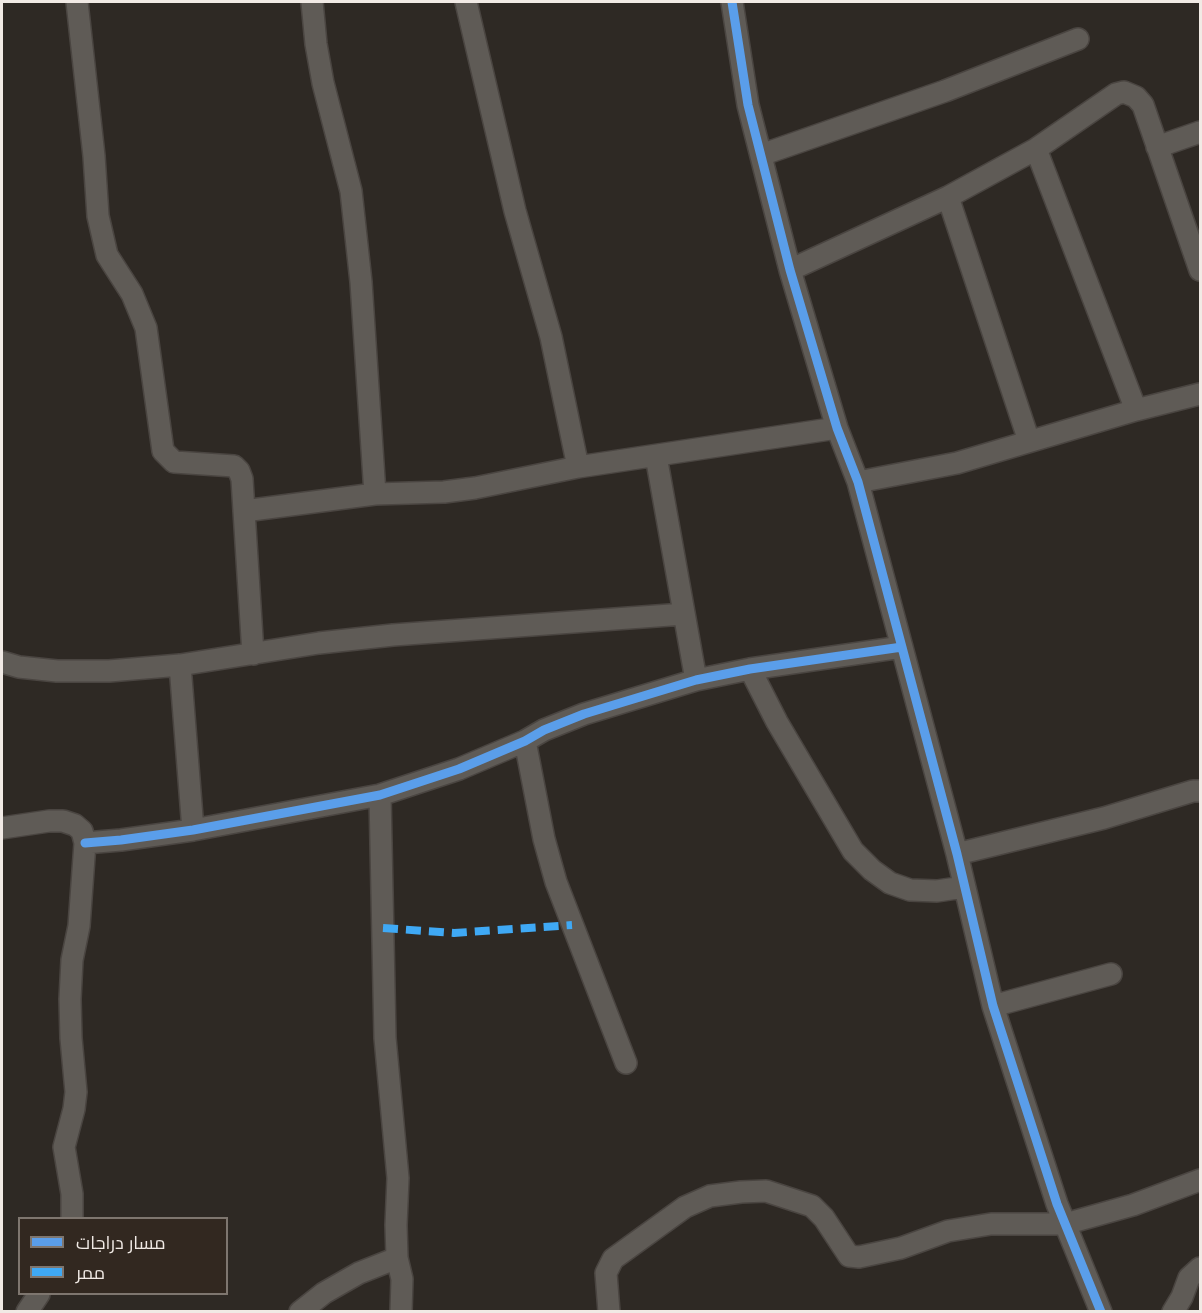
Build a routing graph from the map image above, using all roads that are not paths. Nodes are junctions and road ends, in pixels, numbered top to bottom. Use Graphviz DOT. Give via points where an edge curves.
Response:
graph roads {
  1 [pos="77,2"];
  2 [pos="312,2"];
  3 [pos="466,2"];
  4 [pos="732,2"];
  5 [pos="1078,39"];
  6 [pos="1200,132"];
  7 [pos="1157,147"];
  8 [pos="1036,149"];
  9 [pos="761,155"];
  10 [pos="948,197"];
  11 [pos="790,270"];
  12 [pos="1200,270"];
  13 [pos="1200,394"];
  14 [pos="1136,410"];
  15 [pos="837,428"];
  16 [pos="1029,441"];
  17 [pos="656,456"];
  18 [pos="578,467"];
  19 [pos="858,482"];
  20 [pos="375,494"];
  21 [pos="244,511"];
  22 [pos="684,614"];
  23 [pos="902,647"];
  24 [pos="253,654"];
  25 [pos="2,662"];
  26 [pos="180,664"];
  27 [pos="750,669"];
  28 [pos="696,680"];
  29 [pos="525,741"];
  30 [pos="1200,791"];
  31 [pos="380,795"];
  32 [pos="2,828"];
  33 [pos="193,830"];
  34 [pos="85,843"];
  35 [pos="957,854"];
  36 [pos="964,887"];
  37 [pos="1111,974"];
  38 [pos="993,1006"];
  39 [pos="626,1064"];
  40 [pos="1200,1180"];
  41 [pos="72,1217"];
  42 [pos="1065,1224"];
  43 [pos="397,1258"];
  44 [pos="1200,1268"];
  45 [pos="38,1295"];
  46 [pos="27,1311"];
  47 [pos="300,1311"];
  48 [pos="401,1311"];
  49 [pos="609,1311"];
  50 [pos="1101,1311"];
  51 [pos="1173,1311"];
  1 -- 21 [label="street" via="98,216 107,255 132,294 146,328 163,451 174,462 234,466 242,479"];
  2 -- 20 [label="street" via="323,83 351,191"];
  3 -- 18 [label="street" via="514,211 551,337"];
  4 -- 9 [label="street" via="748,105"];
  5 -- 9 [label="street" via="945,91"];
  6 -- 7 [label="street"];
  7 -- 8 [label="street" via="1143,105 1124,92"];
  7 -- 12 [label="street"];
  8 -- 10 [label="street"];
  8 -- 14 [label="street"];
  9 -- 11 [label="street"];
  10 -- 11 [label="street"];
  10 -- 16 [label="street"];
  11 -- 15 [label="street"];
  13 -- 14 [label="street"];
  14 -- 16 [label="street"];
  15 -- 17 [label="street"];
  15 -- 19 [label="street"];
  16 -- 19 [label="street" via="957,463"];
  17 -- 18 [label="street"];
  17 -- 22 [label="street"];
  18 -- 20 [label="street" via="475,488"];
  19 -- 23 [label="street"];
  20 -- 21 [label="street"];
  21 -- 24 [label="street"];
  22 -- 24 [label="street" via="393,635"];
  22 -- 28 [label="street"];
  23 -- 27 [label="street"];
  23 -- 35 [label="street"];
  24 -- 26 [label="street"];
  25 -- 26 [label="street" via="57,671 110,671"];
  26 -- 33 [label="street"];
  27 -- 28 [label="street"];
  27 -- 36 [label="street" via="853,851 890,883 910,890"];
  28 -- 29 [label="street" via="584,714"];
  29 -- 31 [label="street" via="459,769"];
  29 -- 39 [label="street" via="556,882"];
  30 -- 35 [label="street"];
  31 -- 33 [label="street"];
  31 -- 43 [label="street" via="385,1038 398,1178"];
  32 -- 34 [label="street" via="63,821 82,831"];
  33 -- 34 [label="street"];
  34 -- 41 [label="street" via="70,999 75,1109 64,1147"];
  35 -- 36 [label="street"];
  36 -- 38 [label="street"];
  37 -- 38 [label="street"];
  38 -- 42 [label="street"];
  40 -- 42 [label="street" via="1133,1205"];
  42 -- 49 [label="street" via="991,1224 948,1231 901,1248 859,1257 849,1256 812,1206 766,1191 710,1196 664,1220 614,1259 606,1273"];
  42 -- 50 [label="street"];
  43 -- 47 [label="street" via="358,1273"];
  43 -- 48 [label="street" via="402,1279"];
  44 -- 51 [label="street" via="1189,1278"];
  45 -- 46 [label="street"];
}
